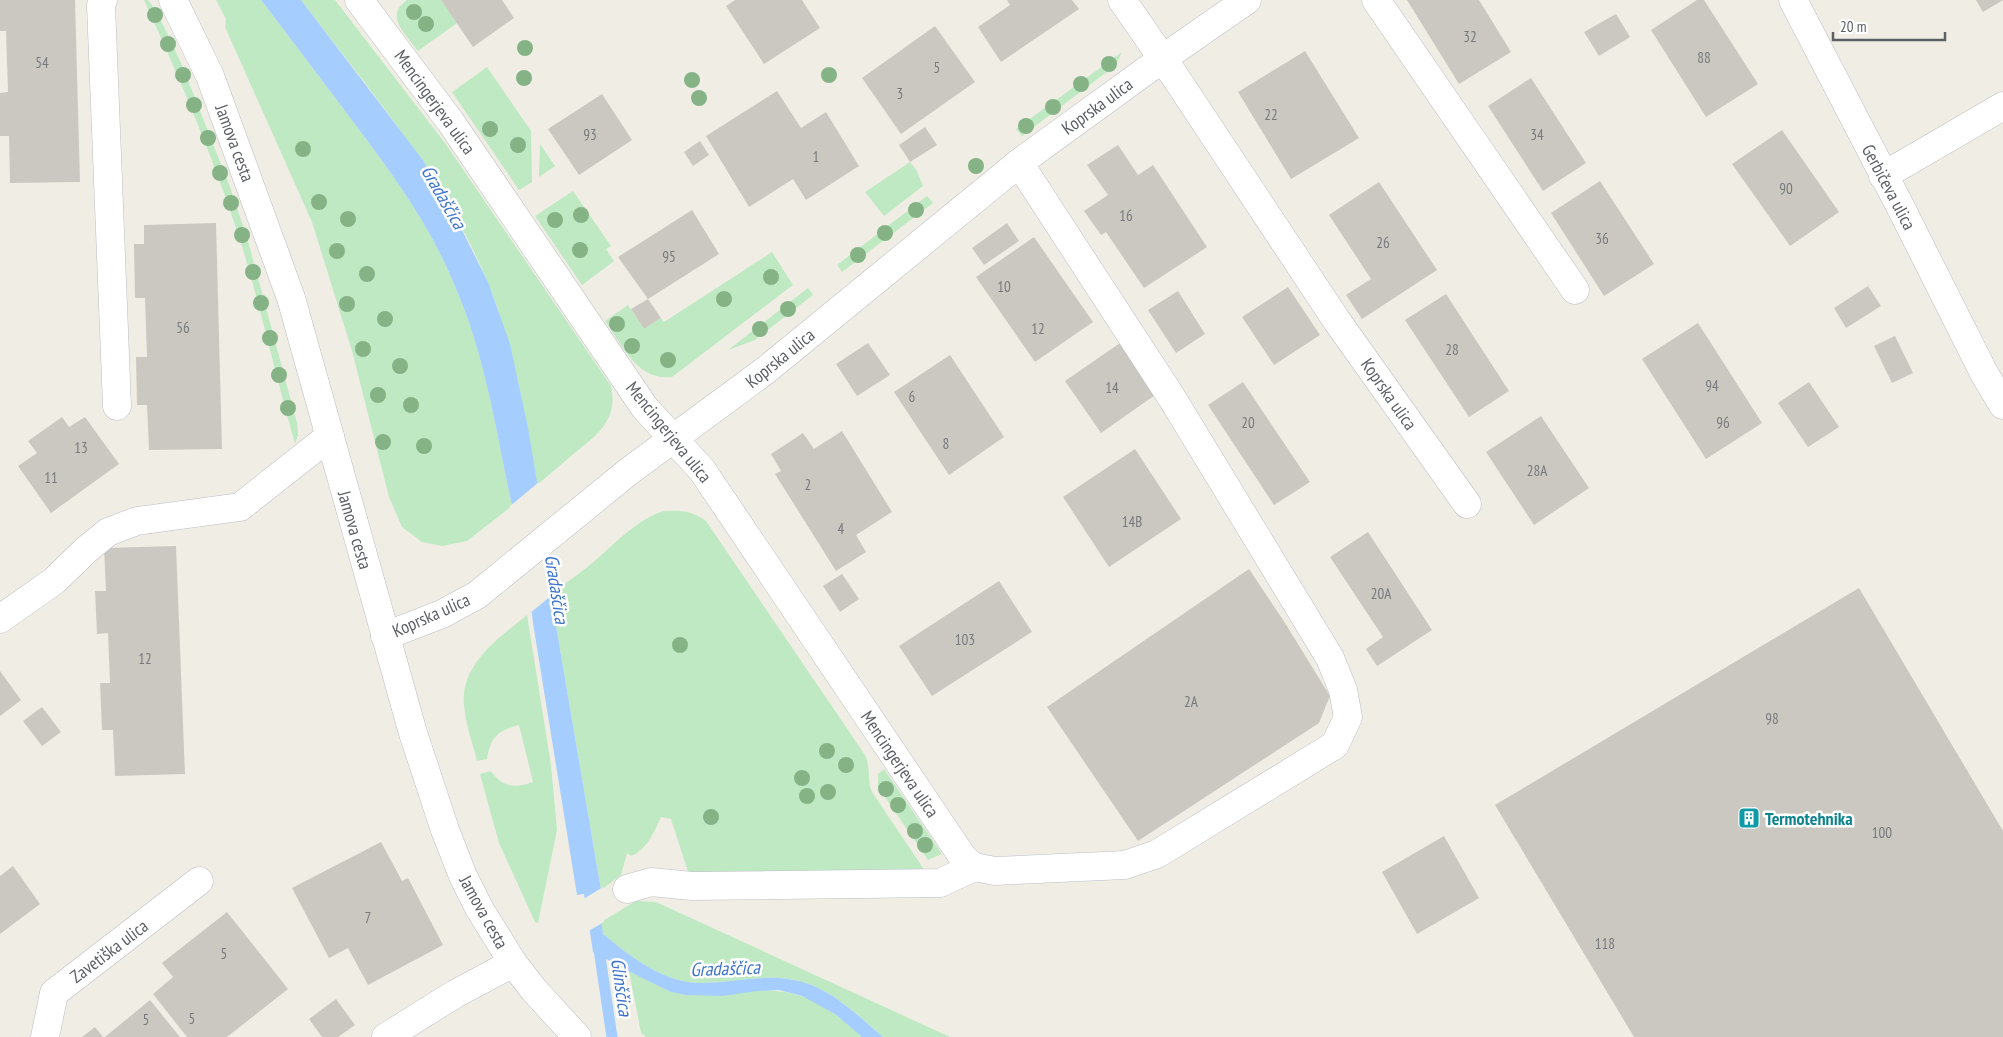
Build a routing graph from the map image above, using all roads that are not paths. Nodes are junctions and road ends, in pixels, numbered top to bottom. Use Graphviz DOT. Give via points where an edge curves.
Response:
graph roads {
  1 [pos="103,0"];
  2 [pos="173,0"];
  3 [pos="359,0"];
  4 [pos="1122,0"];
  5 [pos="1247,0"];
  6 [pos="1376,0"];
  7 [pos="1793,0"];
  8 [pos="1162,59"];
  9 [pos="2003,106"];
  10 [pos="1019,163"];
  11 [pos="1883,176"];
  12 [pos="1575,290"];
  13 [pos="2003,405"];
  14 [pos="118,406"];
  15 [pos="330,436"];
  16 [pos="673,439"];
  17 [pos="1467,504"];
  18 [pos="0,619"];
  19 [pos="385,636"];
  20 [pos="974,867"];
  21 [pos="199,881"];
  22 [pos="627,889"];
  23 [pos="513,963"];
  24 [pos="572,1031"];
  25 [pos="45,1037"];
  26 [pos="386,1037"];
  1 -- 14 [label="street"];
  2 -- 15 [label="street, Jamova cesta" via="210,76 250,183 291,298"];
  3 -- 16 [label="street, Mencingerjeva ulica" via="450,121 645,408"];
  4 -- 8 [label="street"];
  5 -- 8 [label="street, Koprska ulica"];
  6 -- 12 [label="street"];
  7 -- 11 [label="street, Gerbičeva ulica"];
  8 -- 10 [label="street, Koprska ulica"];
  8 -- 17 [label="street, Koprska ulica" via="1337,321"];
  9 -- 11 [label="street"];
  10 -- 16 [label="street, Koprska ulica" via="766,370"];
  10 -- 20 [label="street" via="1172,398 1290,590 1330,658 1343,690 1348,717 1335,745 1157,854 1125,865 995,871"];
  11 -- 13 [label="street, Gerbičeva ulica"];
  15 -- 18 [label="street" via="240,507 138,521 108,532 54,581"];
  15 -- 19 [label="street, Jamova cesta"];
  16 -- 19 [label="street, Koprska ulica" via="477,595 442,614"];
  16 -- 20 [label="street, Mencingerjeva ulica" via="702,470 956,849"];
  19 -- 23 [label="street, Jamova cesta" via="416,741 462,876"];
  20 -- 22 [label="street" via="940,882 692,886 651,882"];
  21 -- 25 [label="street, Zavetiška ulica" via="54,993"];
  23 -- 24 [label="street, Jamova cesta"];
  23 -- 26 [label="street"];
}
